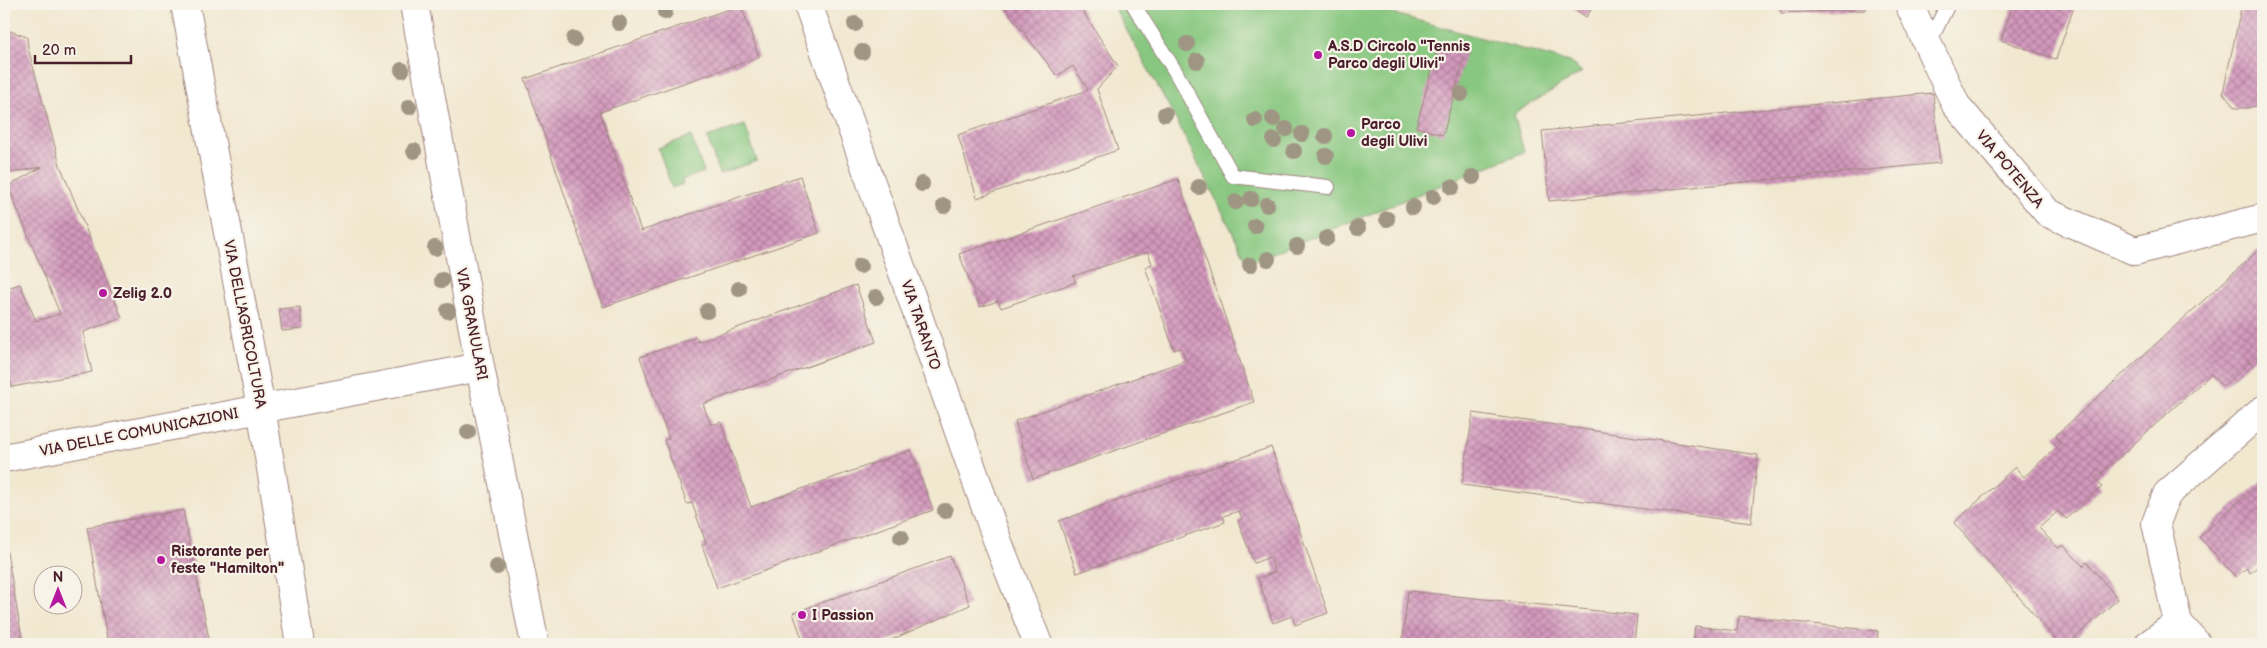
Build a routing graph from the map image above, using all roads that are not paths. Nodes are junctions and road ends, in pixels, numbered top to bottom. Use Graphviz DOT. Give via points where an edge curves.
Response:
graph roads {
  1 [pos="185,4"];
  2 [pos="414,4"];
  3 [pos="808,4"];
  4 [pos="1133,4"];
  5 [pos="1909,4"];
  6 [pos="1948,4"];
  7 [pos="1928,45"];
  8 [pos="1328,187"];
  9 [pos="2263,218"];
  10 [pos="480,367"];
  11 [pos="261,408"];
  12 [pos="2263,410"];
  13 [pos="4,458"];
  14 [pos="2178,623"];
  15 [pos="300,644"];
  16 [pos="535,644"];
  17 [pos="1038,644"];
  18 [pos="2149,644"];
  19 [pos="2198,644"];
  1 -- 11 [label="street, VIA DELL'AGRICOLTURA"];
  2 -- 10 [label="street, VIA GRANULARI"];
  3 -- 17 [label="street, VIA TARANTO" via="999,545"];
  4 -- 8 [label="lane" via="1184,86 1233,176"];
  5 -- 7 [label="street, VIA POTENZA"];
  6 -- 7 [label="lane"];
  7 -- 9 [label="street, VIA POTENZA" via="1956,105 2048,213 2136,251"];
  10 -- 11 [label="street, VIA DELLE COMUNICAZIONI"];
  10 -- 16 [label="street, VIA GRANULARI"];
  11 -- 13 [label="street, VIA DELLE COMUNICAZIONI"];
  11 -- 15 [label="street, VIA DELL'AGRICOLTURA"];
  12 -- 14 [label="street" via="2167,494 2156,523"];
  14 -- 18 [label="street"];
  14 -- 19 [label="street"];
}
